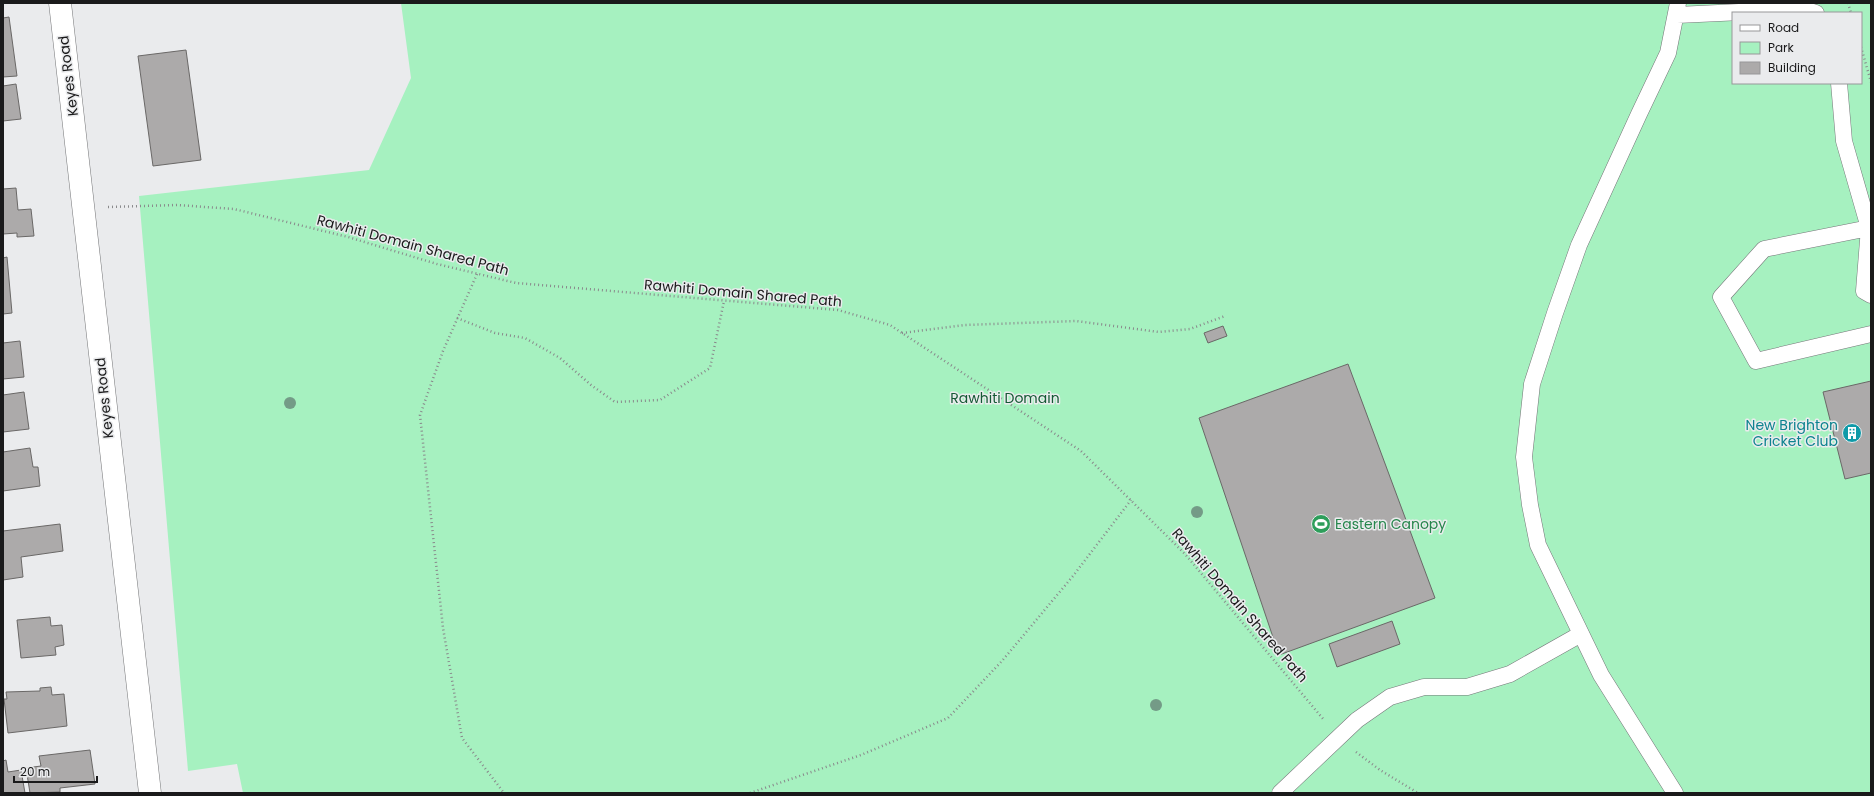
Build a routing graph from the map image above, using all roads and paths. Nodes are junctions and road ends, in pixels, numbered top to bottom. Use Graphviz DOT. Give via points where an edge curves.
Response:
graph roads {
  1 [pos="60,3"];
  2 [pos="1678,9"];
  3 [pos="1813,12"];
  4 [pos="1862,50"];
  5 [pos="1871,82"];
  6 [pos="1839,84"];
  7 [pos="83,208"];
  8 [pos="1869,228"];
  9 [pos="477,274"];
  10 [pos="1871,295"];
  11 [pos="724,301"];
  12 [pos="1225,316"];
  13 [pos="457,318"];
  14 [pos="902,333"];
  15 [pos="1871,334"];
  16 [pos="1130,500"];
  17 [pos="1581,634"];
  18 [pos="1338,738"];
  19 [pos="150,793"];
  20 [pos="504,793"];
  21 [pos="750,793"];
  22 [pos="1280,793"];
  23 [pos="1418,793"];
  24 [pos="1675,793"];
  1 -- 7 [label="street, Keyes Road"];
  2 -- 3 [label="lane" via="1804,9"];
  2 -- 17 [label="lane" via="1668,53 1579,245 1532,384 1524,457 1538,545"];
  4 -- 5 [label="path"];
  6 -- 8 [label="lane" via="1844,141"];
  7 -- 9 [label="path, Rawhiti Domain Shared Path" via="177,205 234,209 348,237"];
  7 -- 19 [label="street, Keyes Road"];
  8 -- 10 [label="lane" via="1864,291"];
  8 -- 15 [label="lane" via="1764,249 1722,297 1756,361"];
  9 -- 11 [label="path, Rawhiti Domain Shared Path" via="516,283"];
  9 -- 13 [label="path"];
  11 -- 13 [label="path" via="710,368 660,400 615,402 560,358 525,338 496,333"];
  11 -- 14 [label="path, Rawhiti Domain Shared Path" via="838,310 890,325"];
  12 -- 14 [label="path" via="1190,329 1159,332 1076,320 965,325"];
  13 -- 20 [label="path" via="420,415 422,448 443,628 462,738"];
  14 -- 16 [label="path, Rawhiti Domain Shared Path" via="1081,451"];
  16 -- 18 [label="path, Rawhiti Domain Shared Path" via="1185,554"];
  16 -- 21 [label="path" via="1073,576 1007,655 948,718 861,755"];
  17 -- 18 [label="lane" via="1510,674 1467,687 1424,687 1390,697 1357,720"];
  17 -- 24 [label="lane" via="1601,675"];
  18 -- 22 [label="lane"];
  18 -- 23 [label="path, Rawhiti Domain Shared Path" via="1380,770"];
}
